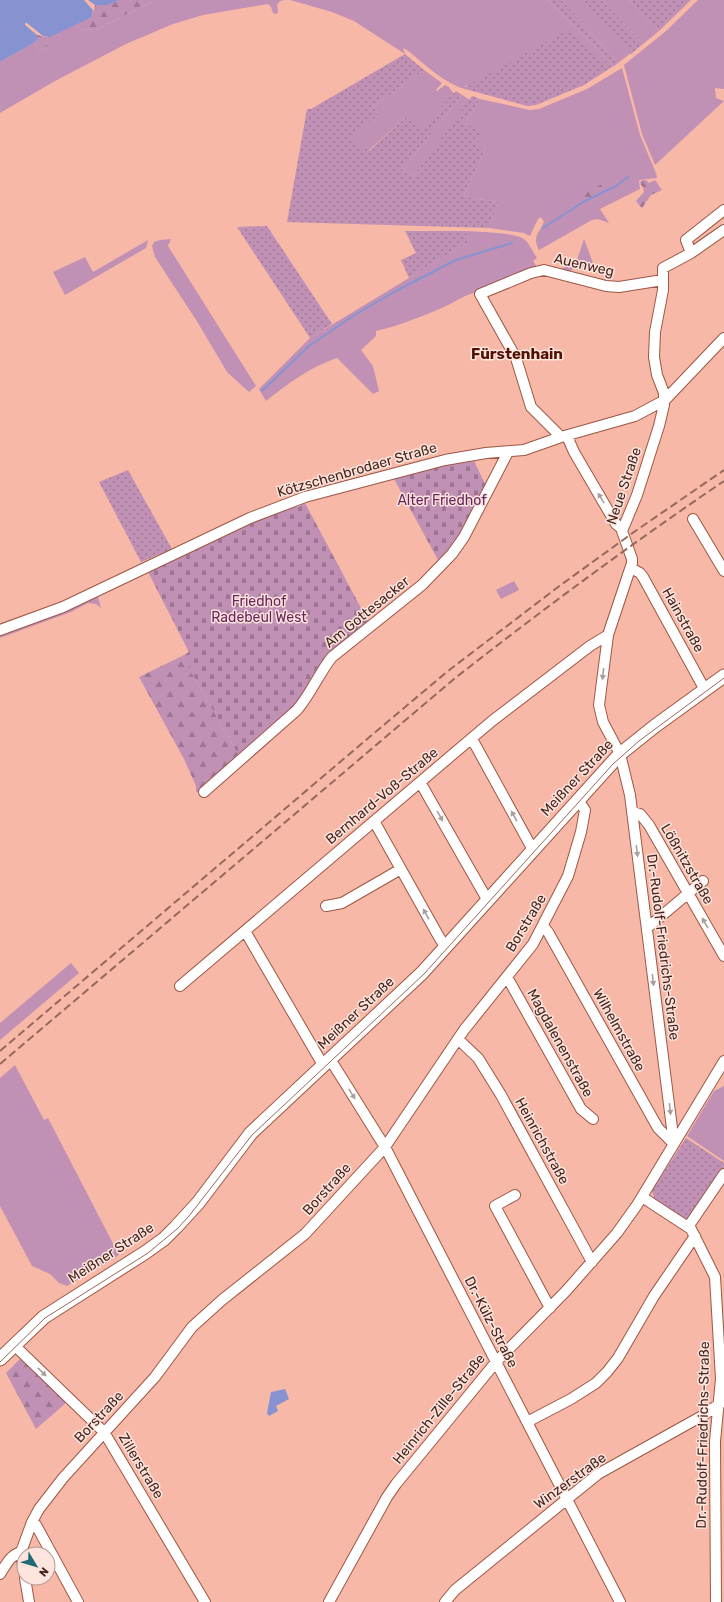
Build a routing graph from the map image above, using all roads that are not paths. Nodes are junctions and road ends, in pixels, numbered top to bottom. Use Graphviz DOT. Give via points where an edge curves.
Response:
graph roads {
  1 [pos="724,210"];
  2 [pos="724,230"];
  3 [pos="691,253"];
  4 [pos="663,280"];
  5 [pos="724,338"];
  6 [pos="665,400"];
  7 [pos="564,436"];
  8 [pos="508,452"];
  9 [pos="694,519"];
  10 [pos="622,529"];
  11 [pos="631,568"];
  12 [pos="724,571"];
  13 [pos="0,630"];
  14 [pos="608,635"];
  15 [pos="724,676"];
  16 [pos="705,690"];
  17 [pos="472,739"];
  18 [pos="620,754"];
  19 [pos="420,782"];
  20 [pos="204,792"];
  21 [pos="578,800"];
  22 [pos="633,812"];
  23 [pos="374,821"];
  24 [pos="533,850"];
  25 [pos="401,869"];
  26 [pos="702,881"];
  27 [pos="688,893"];
  28 [pos="488,901"];
  29 [pos="326,906"];
  30 [pos="543,926"];
  31 [pos="647,928"];
  32 [pos="245,931"];
  33 [pos="446,948"];
  34 [pos="724,956"];
  35 [pos="507,977"];
  36 [pos="180,986"];
  37 [pos="458,1039"];
  38 [pos="724,1061"];
  39 [pos="326,1062"];
  40 [pos="593,1119"];
  41 [pos="674,1144"];
  42 [pos="385,1146"];
  43 [pos="724,1174"];
  44 [pos="515,1195"];
  45 [pos="642,1197"];
  46 [pos="688,1227"];
  47 [pos="695,1236"];
  48 [pos="592,1262"];
  49 [pos="550,1308"];
  50 [pos="14,1345"];
  51 [pos="0,1359"];
  52 [pos="496,1362"];
  53 [pos="721,1402"];
  54 [pos="527,1422"];
  55 [pos="104,1432"];
  56 [pos="566,1499"];
  57 [pos="32,1522"];
  58 [pos="41,1534"];
  59 [pos="27,1535"];
  60 [pos="23,1546"];
  61 [pos="16,1554"];
  62 [pos="0,1574"];
  63 [pos="26,1586"];
  64 [pos="29,1602"];
  65 [pos="78,1602"];
  66 [pos="205,1602"];
  67 [pos="329,1602"];
  68 [pos="445,1602"];
  69 [pos="620,1602"];
  70 [pos="716,1602"];
  1 -- 3 [label="street" via="686,240"];
  2 -- 3 [label="street"];
  3 -- 4 [label="street, Neue Straße" via="663,268"];
  4 -- 6 [label="street, Neue Straße" via="654,357"];
  4 -- 7 [label="street, Auenweg" via="619,287 606,286 544,270 530,273 480,294 516,358 531,407"];
  5 -- 6 [label="street"];
  6 -- 7 [label="street, Kötzschenbrodaer Straße" via="635,416"];
  6 -- 10 [label="street, Neue Straße" via="637,495"];
  7 -- 8 [label="street, Kötzschenbrodaer Straße" via="524,450"];
  10 -- 7 [label="street, one-way" via="616,524"];
  8 -- 13 [label="street, Kötzschenbrodaer Straße" via="446,460 285,503 63,606"];
  8 -- 20 [label="street, Am Gottesacker" via="464,537 442,565 410,595 332,657 297,710"];
  9 -- 12 [label="street"];
  10 -- 11 [label="street, Neue Straße" via="632,559"];
  11 -- 14 [label="street, Neue Straße"];
  11 -- 16 [label="street, Hainstraße" via="643,577"];
  14 -- 17 [label="street, Bernhard-Voß-Straße" via="512,705"];
  14 -- 18 [label="street, Neue Straße, one-way" via="599,705 603,722"];
  15 -- 16 [label="main road, Meißner Straße"];
  16 -- 18 [label="main road, Meißner Straße"];
  17 -- 19 [label="street, Bernhard-Voß-Straße"];
  24 -- 17 [label="street, one-way"];
  18 -- 21 [label="main road, Meißner Straße"];
  18 -- 22 [label="street, Dr.-Rudolf-Friedrichs-Straße"];
  19 -- 23 [label="street, Bernhard-Voß-Straße"];
  19 -- 28 [label="street, one-way"];
  21 -- 24 [label="main road, Meißner Straße"];
  21 -- 30 [label="street, Borstraße" via="585,810 579,839 568,876"];
  22 -- 27 [label="street, Lößnitzstraße" via="640,814"];
  22 -- 31 [label="street, Dr.-Rudolf-Friedrichs-Straße, one-way"];
  23 -- 25 [label="street"];
  23 -- 32 [label="street, Bernhard-Voß-Straße"];
  24 -- 28 [label="main road, Meißner Straße"];
  25 -- 29 [label="street" via="342,903"];
  33 -- 25 [label="street, one-way"];
  26 -- 27 [label="street"];
  27 -- 31 [label="street"];
  34 -- 27 [label="street, Lößnitzstraße, one-way"];
  28 -- 33 [label="main road, Meißner Straße"];
  30 -- 35 [label="street, Borstraße" via="529,950"];
  30 -- 41 [label="street, Wilhelmstraße" via="658,1128"];
  31 -- 41 [label="street, Dr.-Rudolf-Friedrichs-Straße, one-way"];
  32 -- 36 [label="street, Bernhard-Voß-Straße"];
  32 -- 39 [label="street, Dr.-Külz-Straße"];
  33 -- 39 [label="main road, Meißner Straße"];
  35 -- 37 [label="street, Borstraße"];
  35 -- 40 [label="street, Magdalenenstraße" via="581,1109"];
  37 -- 42 [label="street, Borstraße"];
  37 -- 48 [label="street, Heinrichstraße" via="478,1058 498,1090"];
  38 -- 41 [label="street"];
  39 -- 42 [label="street, Dr.-Külz-Straße, one-way"];
  39 -- 50 [label="main road, Meißner Straße" via="252,1133 188,1215 164,1239 44,1317"];
  41 -- 45 [label="street, Heinrich-Zille-Straße"];
  42 -- 52 [label="street, Dr.-Külz-Straße"];
  42 -- 55 [label="street, Borstraße" via="305,1234 192,1327 155,1377"];
  43 -- 46 [label="street"];
  44 -- 49 [label="street" via="495,1206"];
  45 -- 46 [label="street, Dr.-Rudolf-Friedrichs-Straße"];
  45 -- 48 [label="street, Heinrich-Zille-Straße" via="618,1233"];
  46 -- 47 [label="street, Dr.-Rudolf-Friedrichs-Straße"];
  47 -- 53 [label="street, Dr.-Rudolf-Friedrichs-Straße" via="715,1277"];
  47 -- 54 [label="street" via="654,1296 608,1372 571,1399"];
  48 -- 49 [label="street, Heinrich-Zille-Straße"];
  49 -- 52 [label="street, Heinrich-Zille-Straße"];
  50 -- 51 [label="main road, Meißner Straße"];
  50 -- 55 [label="street, Zillerstraße, one-way"];
  52 -- 54 [label="street, Dr.-Külz-Straße"];
  52 -- 67 [label="street, Heinrich-Zille-Straße" via="393,1488"];
  53 -- 56 [label="street, Winzerstraße" via="702,1416 598,1474"];
  53 -- 70 [label="street, Dr.-Rudolf-Friedrichs-Straße" via="715,1441"];
  54 -- 56 [label="street, Dr.-Külz-Straße"];
  55 -- 57 [label="street, Borstraße" via="63,1478 39,1508"];
  55 -- 66 [label="street, Zillerstraße"];
  56 -- 68 [label="street, Winzerstraße" via="455,1590"];
  56 -- 69 [label="street, Dr.-Külz-Straße"];
  57 -- 58 [label="street"];
  57 -- 59 [label="street, Borstraße"];
  58 -- 59 [label="street" via="36,1537"];
  58 -- 65 [label="street"];
  59 -- 60 [label="street, Borstraße"];
  61 -- 62 [label="street"];
  63 -- 64 [label="street"];
}
